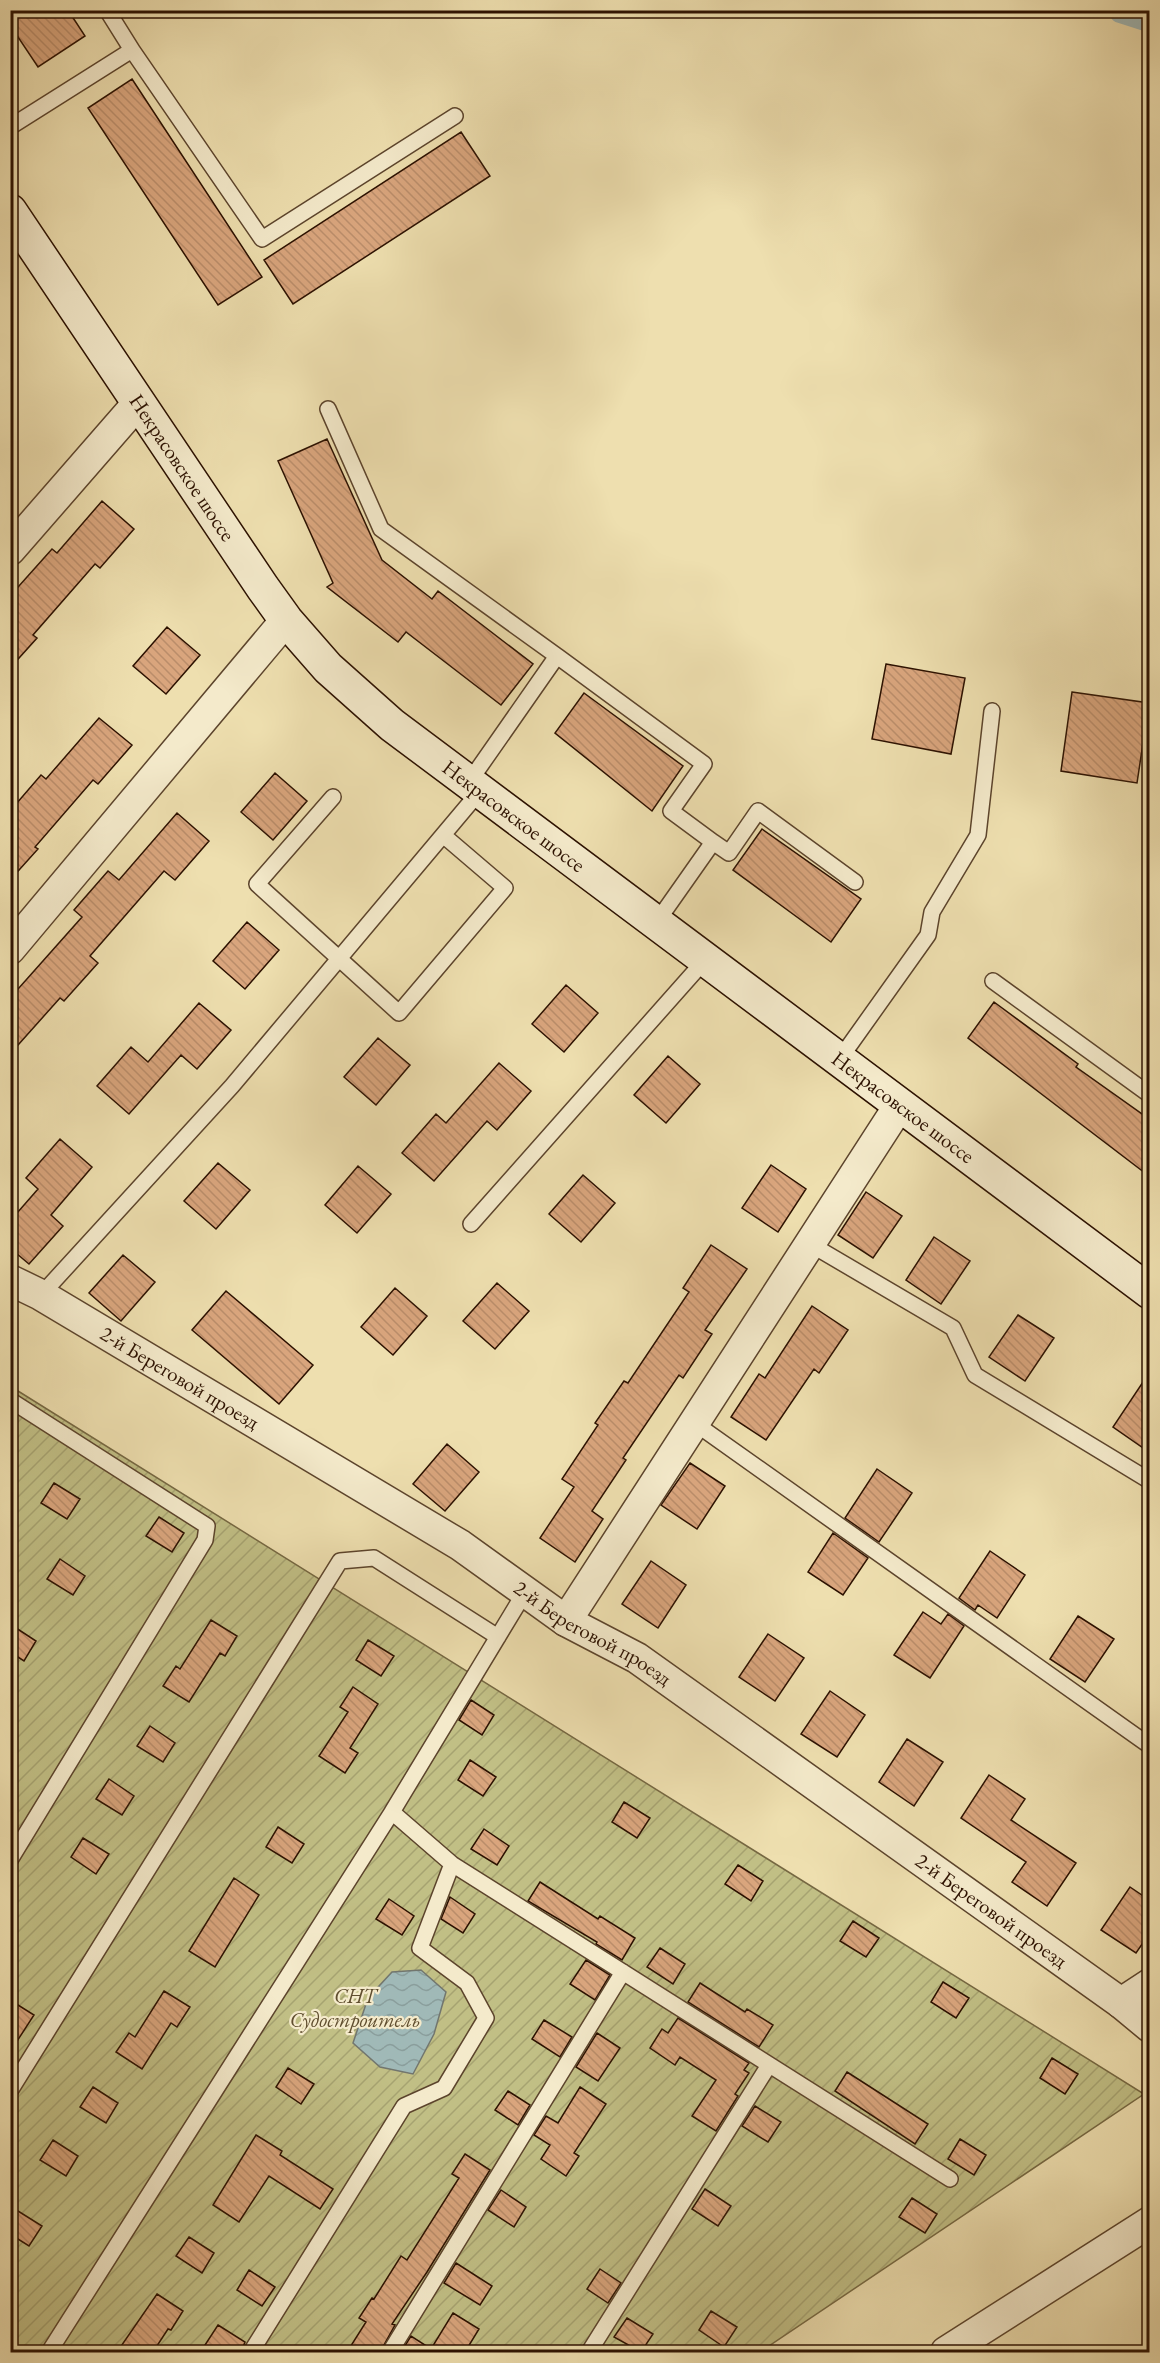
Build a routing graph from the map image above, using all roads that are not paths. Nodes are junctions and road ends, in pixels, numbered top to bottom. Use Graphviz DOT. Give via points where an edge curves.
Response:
graph roads {
  1 [pos="107,10"];
  2 [pos="132,50"];
  3 [pos="455,116"];
  4 [pos="10,127"];
  5 [pos="11,211"];
  6 [pos="138,403"];
  7 [pos="328,409"];
  8 [pos="10,550"];
  9 [pos="286,620"];
  10 [pos="557,656"];
  11 [pos="992,711"];
  12 [pos="474,787"];
  13 [pos="333,797"];
  14 [pos="443,835"];
  15 [pos="713,842"];
  16 [pos="855,882"];
  17 [pos="656,923"];
  18 [pos="10,949"];
  19 [pos="338,959"];
  20 [pos="705,960"];
  21 [pos="993,981"];
  22 [pos="839,1060"];
  23 [pos="1149,1095"];
  24 [pos="899,1106"];
  25 [pos="471,1224"];
  26 [pos="810,1244"];
  27 [pos="10,1280"];
  28 [pos="1149,1292"];
  29 [pos="41,1295"];
  30 [pos="10,1400"];
  31 [pos="696,1424"];
  32 [pos="1149,1481"];
  33 [pos="525,1592"];
  34 [pos="566,1621"];
  35 [pos="498,1637"];
  36 [pos="1149,1746"];
  37 [pos="392,1812"];
  38 [pos="10,1860"];
  39 [pos="452,1864"];
  40 [pos="623,1972"];
  41 [pos="1149,1984"];
  42 [pos="1121,2003"];
  43 [pos="1149,2027"];
  44 [pos="769,2065"];
  45 [pos="10,2091"];
  46 [pos="950,2179"];
  47 [pos="1149,2222"];
  48 [pos="50,2352"];
  49 [pos="251,2352"];
  50 [pos="390,2352"];
  51 [pos="589,2352"];
  52 [pos="946,2352"];
  1 -- 2 [label="lane"];
  2 -- 3 [label="lane" via="262,239"];
  2 -- 4 [label="lane"];
  5 -- 6 [label="main road, Некрасовское шоссе"];
  6 -- 8 [label="street"];
  6 -- 9 [label="main road, Некрасовское шоссе"];
  7 -- 10 [label="lane" via="381,529"];
  9 -- 12 [label="main road, Некрасовское шоссе" via="328,668 392,725"];
  9 -- 18 [label="street"];
  10 -- 12 [label="lane"];
  10 -- 15 [label="lane" via="704,764 671,811"];
  11 -- 22 [label="lane" via="978,835 932,912 928,935"];
  12 -- 14 [label="lane"];
  12 -- 17 [label="main road, Некрасовское шоссе"];
  13 -- 19 [label="lane" via="257,884"];
  14 -- 19 [label="lane"];
  14 -- 19 [label="lane" via="505,888 452,951 399,1013"];
  15 -- 16 [label="lane" via="729,853 758,811"];
  15 -- 17 [label="lane"];
  17 -- 20 [label="main road, Некрасовское шоссе"];
  19 -- 29 [label="lane" via="232,1086"];
  20 -- 22 [label="main road, Некрасовское шоссе"];
  20 -- 25 [label="lane"];
  21 -- 23 [label="lane"];
  22 -- 24 [label="main road, Некрасовское шоссе"];
  24 -- 26 [label="street"];
  24 -- 28 [label="main road, Некрасовское шоссе"];
  26 -- 31 [label="street"];
  26 -- 32 [label="lane" via="953,1328 975,1375"];
  27 -- 29 [label="street, 2-й Береговой проезд"];
  29 -- 33 [label="street, 2-й Береговой проезд" via="460,1545"];
  30 -- 38 [label="lane" via="207,1526 205,1540"];
  31 -- 34 [label="street"];
  31 -- 36 [label="lane"];
  33 -- 34 [label="street, 2-й Береговой проезд"];
  33 -- 35 [label="lane"];
  34 -- 42 [label="street, 2-й Береговой проезд" via="638,1658"];
  35 -- 37 [label="lane"];
  35 -- 45 [label="lane" via="374,1558 340,1561"];
  37 -- 39 [label="lane"];
  37 -- 48 [label="lane"];
  39 -- 40 [label="lane"];
  39 -- 49 [label="lane" via="420,1948 467,1983 486,2018 444,2088 404,2106"];
  40 -- 44 [label="lane"];
  40 -- 50 [label="lane"];
  41 -- 42 [label="street"];
  42 -- 43 [label="street, 2-й Береговой проезд"];
  44 -- 46 [label="lane"];
  44 -- 51 [label="lane"];
  47 -- 52 [label="street"];
}
